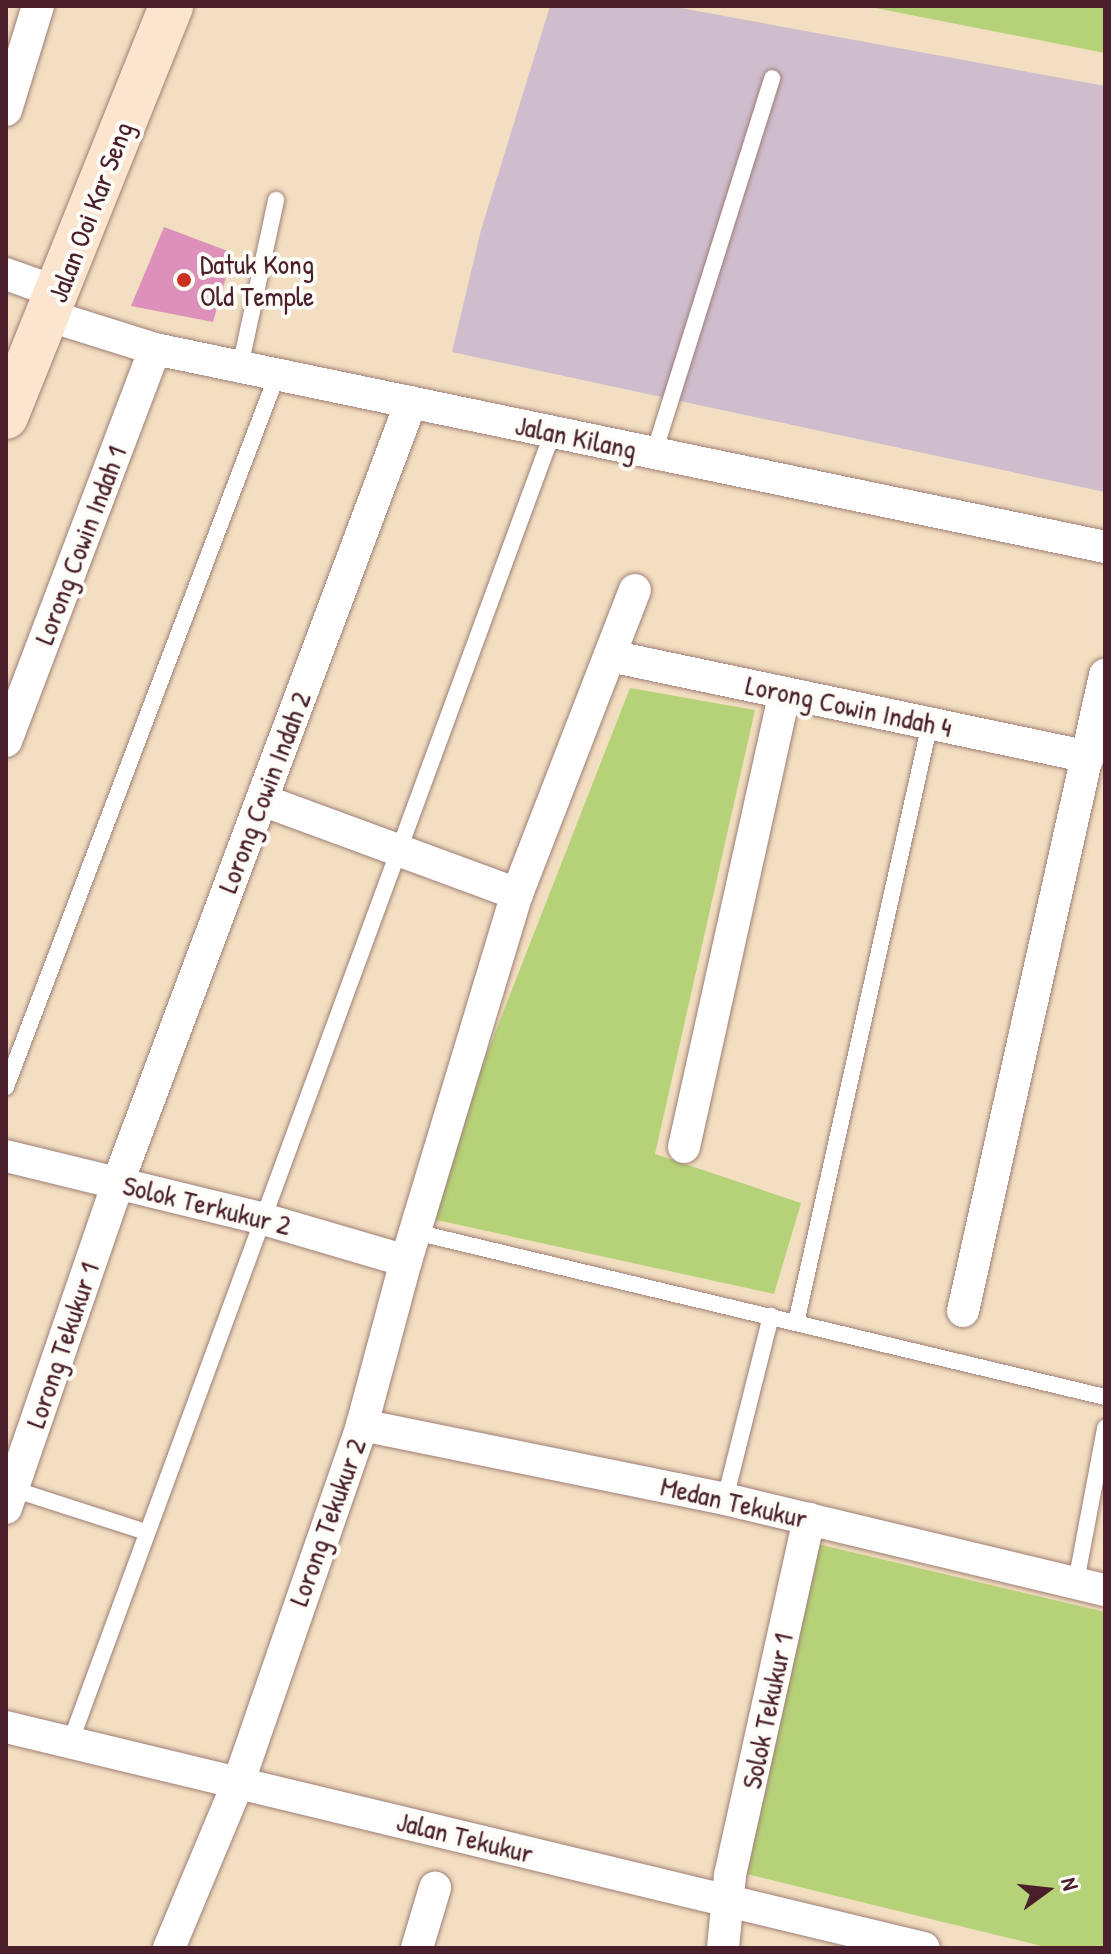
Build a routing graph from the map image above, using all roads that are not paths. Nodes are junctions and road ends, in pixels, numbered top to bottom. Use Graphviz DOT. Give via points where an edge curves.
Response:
graph roads {
  1 [pos="38,6"];
  2 [pos="171,6"];
  3 [pos="772,78"];
  4 [pos="6,110"];
  5 [pos="276,200"];
  6 [pos="6,274"];
  7 [pos="54,305"];
  8 [pos="155,349"];
  9 [pos="240,367"];
  10 [pos="277,375"];
  11 [pos="411,402"];
  12 [pos="6,417"];
  13 [pos="553,432"];
  14 [pos="654,453"];
  15 [pos="1105,547"];
  16 [pos="635,590"];
  17 [pos="610,656"];
  18 [pos="1105,675"];
  19 [pos="785,693"];
  20 [pos="930,723"];
  21 [pos="6,741"];
  22 [pos="1088,757"];
  23 [pos="262,800"];
  24 [pos="395,849"];
  25 [pos="517,894"];
  26 [pos="6,1087"];
  27 [pos="684,1147"];
  28 [pos="6,1156"];
  29 [pos="118,1182"];
  30 [pos="260,1218"];
  31 [pos="410,1246"];
  32 [pos="963,1311"];
  33 [pos="771,1316"];
  34 [pos="796,1323"];
  35 [pos="1105,1397"];
  36 [pos="362,1425"];
  37 [pos="1105,1428"];
  38 [pos="9,1499"];
  39 [pos="725,1499"];
  40 [pos="809,1519"];
  41 [pos="146,1532"];
  42 [pos="1090,1586"];
  43 [pos="6,1727"];
  44 [pos="70,1743"];
  45 [pos="239,1781"];
  46 [pos="435,1888"];
  47 [pos="728,1903"];
  48 [pos="169,1948"];
  49 [pos="417,1948"];
  50 [pos="723,1948"];
  51 [pos="924,1948"];
  1 -- 4 [label="street"];
  2 -- 7 [label="main road, Jalan Ooi Kar Seng"];
  3 -- 14 [label="lane"];
  5 -- 9 [label="lane"];
  6 -- 7 [label="street, Jalan Kilang"];
  7 -- 8 [label="street, Jalan Kilang"];
  7 -- 12 [label="main road, Jalan Ooi Kar Seng"];
  8 -- 9 [label="street, Jalan Kilang"];
  8 -- 21 [label="street, Lorong Cowin Indah 1"];
  9 -- 10 [label="street, Jalan Kilang"];
  10 -- 11 [label="street, Jalan Kilang"];
  10 -- 26 [label="lane"];
  11 -- 13 [label="street, Jalan Kilang"];
  11 -- 23 [label="street, Lorong Cowin Indah 2"];
  13 -- 14 [label="street, Jalan Kilang"];
  13 -- 24 [label="lane"];
  14 -- 15 [label="street, Jalan Kilang"];
  16 -- 17 [label="street, Lorong Tekukur 2"];
  17 -- 19 [label="street, Lorong Cowin Indah 4"];
  17 -- 25 [label="street, Lorong Tekukur 2"];
  18 -- 22 [label="street"];
  19 -- 20 [label="street, Lorong Cowin Indah 4"];
  19 -- 27 [label="street"];
  20 -- 22 [label="street, Lorong Cowin Indah 4"];
  20 -- 34 [label="lane"];
  22 -- 32 [label="street"];
  23 -- 24 [label="street"];
  23 -- 29 [label="street, Lorong Cowin Indah 2"];
  24 -- 25 [label="street"];
  24 -- 30 [label="lane"];
  25 -- 31 [label="street, Lorong Tekukur 2"];
  28 -- 29 [label="street, Solok Terkukur 2"];
  29 -- 30 [label="street, Solok Terkukur 2"];
  29 -- 38 [label="street, Lorong Tekukur 1"];
  30 -- 31 [label="street, Solok Terkukur 2"];
  30 -- 41 [label="lane"];
  31 -- 33 [label="lane"];
  31 -- 36 [label="street, Lorong Tekukur 2"];
  33 -- 34 [label="lane"];
  33 -- 39 [label="lane"];
  34 -- 35 [label="lane"];
  36 -- 39 [label="street, Medan Tekukur"];
  36 -- 45 [label="street, Lorong Tekukur 2"];
  37 -- 42 [label="lane"];
  38 -- 41 [label="lane"];
  39 -- 40 [label="street, Medan Tekukur"];
  40 -- 42 [label="street, Medan Tekukur"];
  40 -- 47 [label="street, Solok Tekukur 1"];
  41 -- 44 [label="lane"];
  43 -- 44 [label="street, Jalan Tekukur"];
  44 -- 45 [label="street, Jalan Tekukur"];
  45 -- 47 [label="street, Jalan Tekukur"];
  45 -- 48 [label="street, Lorong Tekukur 2"];
  46 -- 49 [label="street"];
  47 -- 50 [label="street, Solok Tekukur 1"];
  47 -- 51 [label="street, Jalan Tekukur"];
}
